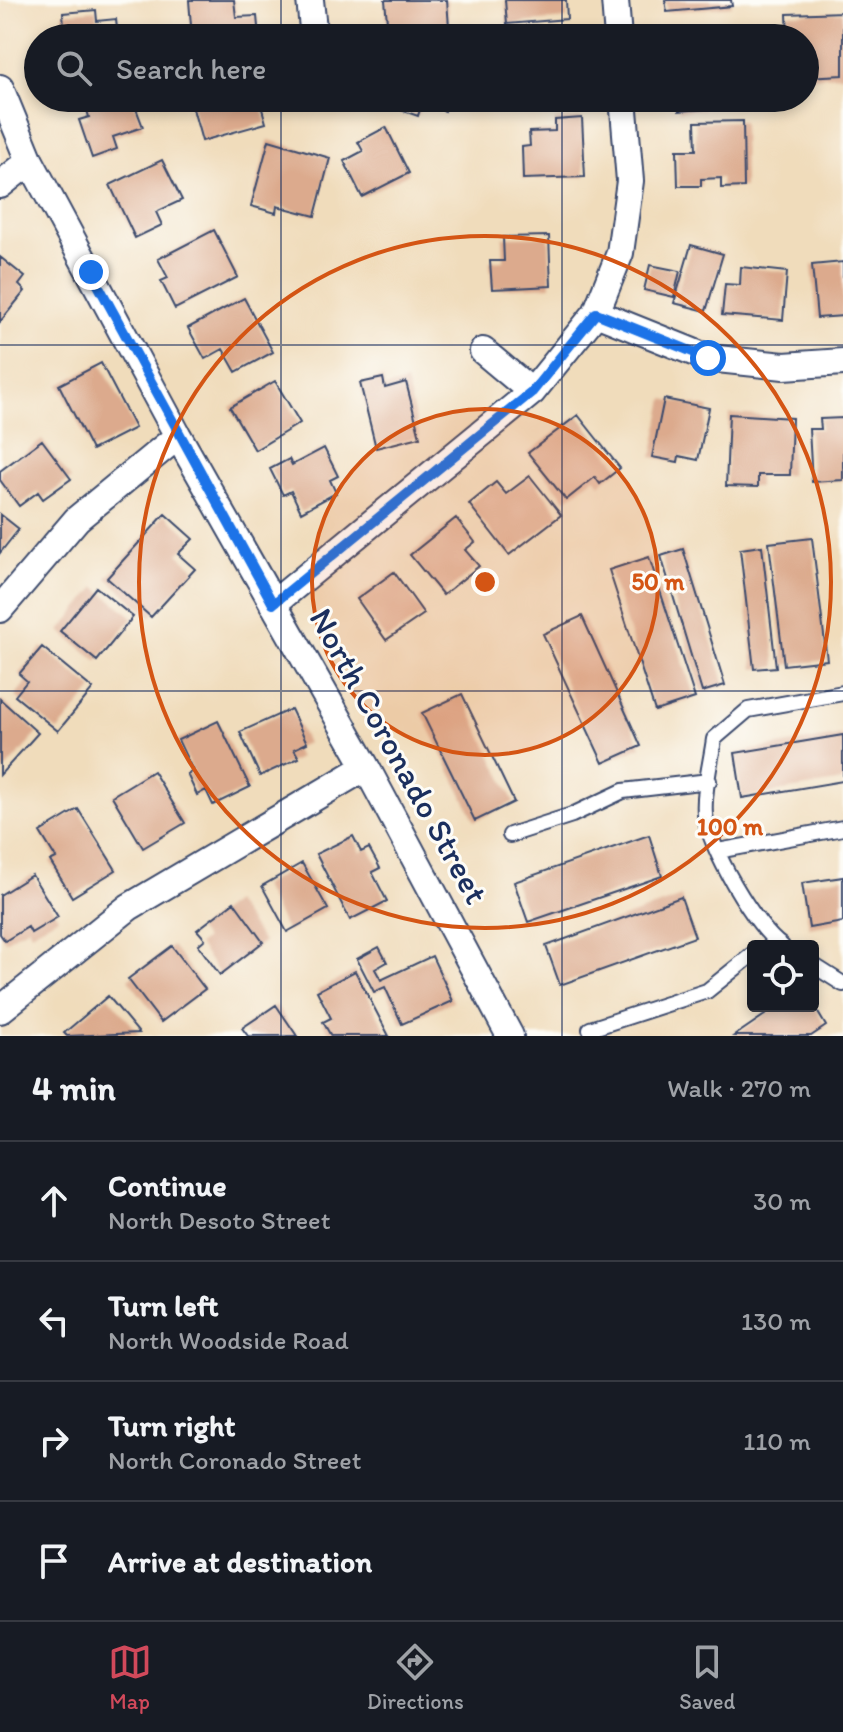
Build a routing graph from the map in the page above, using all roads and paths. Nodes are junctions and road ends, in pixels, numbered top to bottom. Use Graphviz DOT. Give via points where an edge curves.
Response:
graph roads {
  1 [pos="310,0"];
  2 [pos="615,0"];
  3 [pos="313,24"];
  4 [pos="617,24"];
  5 [pos="0,88"];
  6 [pos="624,112"];
  7 [pos="30,161"];
  8 [pos="0,185"];
  9 [pos="596,313"];
  10 [pos="483,351"];
  11 [pos="843,362"];
  12 [pos="532,392"];
  13 [pos="178,436"];
  14 [pos="273,604"];
  15 [pos="0,609"];
  16 [pos="843,693"];
  17 [pos="366,767"];
  18 [pos="709,781"];
  19 [pos="843,828"];
  20 [pos="510,835"];
  21 [pos="718,851"];
  22 [pos="769,940"];
  23 [pos="747,959"];
  24 [pos="819,969"];
  25 [pos="843,984"];
  26 [pos="0,1010"];
  27 [pos="590,1029"];
  28 [pos="501,1032"];
  1 -- 3 [label="street"];
  2 -- 4 [label="street"];
  5 -- 7 [label="street, North Coronado Street"];
  6 -- 9 [label="street" via="630,181 620,253"];
  7 -- 8 [label="street"];
  7 -- 13 [label="street, North Coronado Street"];
  9 -- 11 [label="street" via="708,358 784,366"];
  9 -- 12 [label="street"];
  10 -- 12 [label="street"];
  12 -- 14 [label="street"];
  13 -- 14 [label="street, North Coronado Street"];
  13 -- 15 [label="street" via="77,519"];
  14 -- 17 [label="street, North Coronado Street"];
  16 -- 18 [label="lane" via="748,710 714,739"];
  17 -- 26 [label="street" via="129,907"];
  17 -- 28 [label="street, North Coronado Street"];
  18 -- 20 [label="lane" via="623,791"];
  18 -- 21 [label="lane" via="705,814"];
  19 -- 21 [label="lane"];
  21 -- 22 [label="lane"];
  23 -- 27 [label="lane" via="707,991"];
  24 -- 25 [label="lane"];
}
